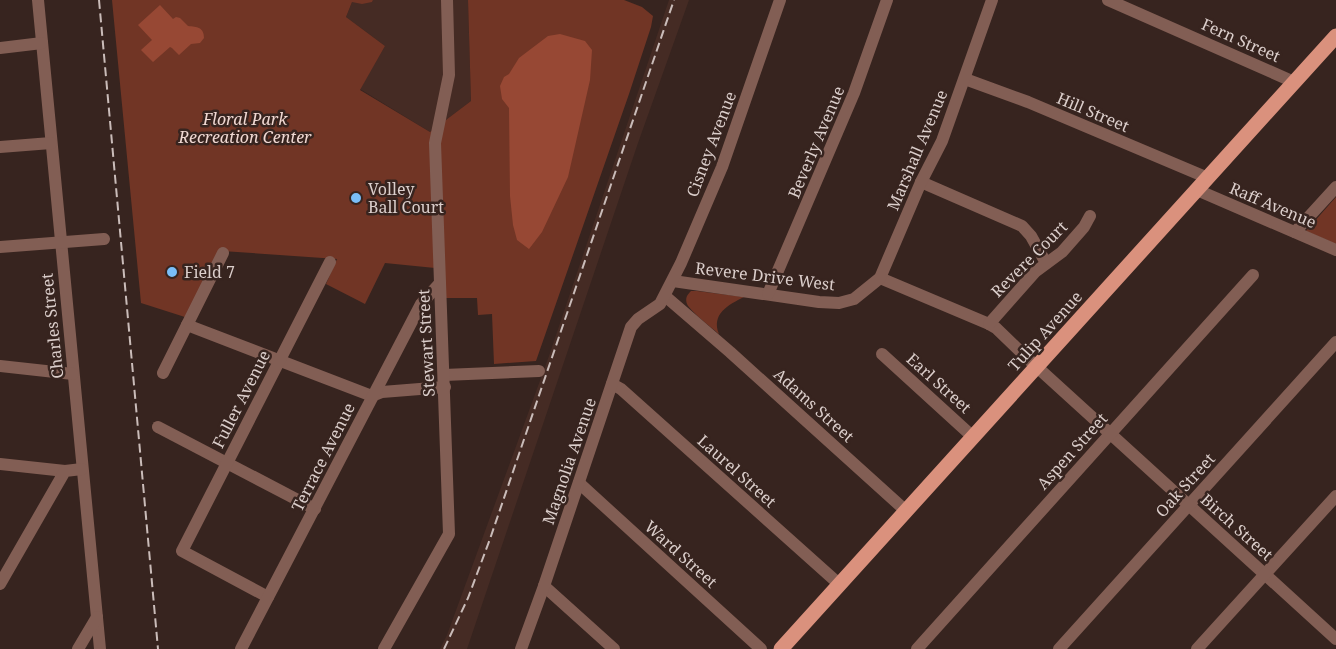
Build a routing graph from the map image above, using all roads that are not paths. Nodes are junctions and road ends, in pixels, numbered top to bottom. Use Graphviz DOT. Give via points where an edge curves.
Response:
graph roads {
  1 [pos="38,0"];
  2 [pos="447,0"];
  3 [pos="780,0"];
  4 [pos="887,0"];
  5 [pos="992,0"];
  6 [pos="1108,0"];
  7 [pos="1336,36"];
  8 [pos="42,44"];
  9 [pos="0,48"];
  10 [pos="964,79"];
  11 [pos="1294,82"];
  12 [pos="51,143"];
  13 [pos="0,147"];
  14 [pos="1208,178"];
  15 [pos="921,182"];
  16 [pos="1336,187"];
  17 [pos="1197,190"];
  18 [pos="1090,216"];
  19 [pos="1295,232"];
  20 [pos="105,239"];
  21 [pos="60,241"];
  22 [pos="0,247"];
  23 [pos="1336,250"];
  24 [pos="223,253"];
  25 [pos="330,262"];
  26 [pos="1046,263"];
  27 [pos="1253,275"];
  28 [pos="880,278"];
  29 [pos="673,281"];
  30 [pos="440,283"];
  31 [pos="768,294"];
  32 [pos="665,296"];
  33 [pos="989,324"];
  34 [pos="187,325"];
  35 [pos="1336,342"];
  36 [pos="882,354"];
  37 [pos="279,360"];
  38 [pos="0,366"];
  39 [pos="1037,367"];
  40 [pos="539,371"];
  41 [pos="163,373"];
  42 [pos="73,374"];
  43 [pos="445,381"];
  44 [pos="612,384"];
  45 [pos="372,396"];
  46 [pos="158,427"];
  47 [pos="1110,433"];
  48 [pos="973,437"];
  49 [pos="227,463"];
  50 [pos="0,464"];
  51 [pos="82,470"];
  52 [pos="65,471"];
  53 [pos="579,483"];
  54 [pos="1336,496"];
  55 [pos="1189,506"];
  56 [pos="315,509"];
  57 [pos="906,511"];
  58 [pos="1264,574"];
  59 [pos="839,584"];
  60 [pos="0,585"];
  61 [pos="544,586"];
  62 [pos="268,597"];
  63 [pos="97,617"];
  64 [pos="1336,639"];
  65 [pos="78,649"];
  66 [pos="100,649"];
  67 [pos="241,649"];
  68 [pos="384,649"];
  69 [pos="521,649"];
  70 [pos="614,649"];
  71 [pos="761,649"];
  72 [pos="781,649"];
  73 [pos="917,649"];
  74 [pos="1059,649"];
  75 [pos="1197,649"];
  1 -- 8 [label="street, Charles Street"];
  2 -- 30 [label="street, Stewart Street" via="449,75 435,143"];
  3 -- 29 [label="street, Cisney Avenue" via="722,167"];
  4 -- 31 [label="street, Beverly Avenue" via="850,103"];
  5 -- 10 [label="street, Marshall Avenue"];
  6 -- 11 [label="street, Fern Street"];
  7 -- 11 [label="main road, Tulip Avenue"];
  8 -- 9 [label="street"];
  8 -- 12 [label="street, Charles Street"];
  10 -- 14 [label="street, Hill Street"];
  10 -- 15 [label="street, Marshall Avenue" via="942,141"];
  11 -- 14 [label="main road, Tulip Avenue"];
  12 -- 13 [label="street"];
  12 -- 21 [label="street, Charles Street"];
  14 -- 17 [label="main road, Tulip Avenue"];
  15 -- 26 [label="street" via="1023,226"];
  15 -- 28 [label="street, Marshall Avenue"];
  16 -- 19 [label="street"];
  17 -- 19 [label="street, Raff Avenue"];
  17 -- 39 [label="main road, Tulip Avenue"];
  18 -- 26 [label="street, Revere Court" via="1062,252"];
  19 -- 23 [label="street, Raff Avenue"];
  20 -- 21 [label="street"];
  21 -- 22 [label="street"];
  21 -- 42 [label="street, Charles Street"];
  24 -- 34 [label="street"];
  25 -- 37 [label="street, Fuller Avenue"];
  26 -- 33 [label="street, Revere Court"];
  27 -- 47 [label="street, Aspen Street"];
  28 -- 31 [label="street, Revere Drive West" via="854,298 839,303"];
  28 -- 33 [label="street"];
  29 -- 31 [label="street, Revere Drive West"];
  29 -- 32 [label="street, Cisney Avenue"];
  30 -- 43 [label="street, Stewart Street"];
  30 -- 45 [label="street, Terrace Avenue" via="421,304"];
  32 -- 44 [label="street, Magnolia Avenue" via="633,324"];
  32 -- 57 [label="street, Adams Street"];
  33 -- 39 [label="street"];
  34 -- 37 [label="street"];
  34 -- 41 [label="street"];
  35 -- 55 [label="street, Oak Street"];
  36 -- 48 [label="street, Earl Street"];
  37 -- 45 [label="street"];
  37 -- 49 [label="street, Fuller Avenue"];
  38 -- 42 [label="street"];
  39 -- 47 [label="street, Birch Street"];
  39 -- 48 [label="main road, Tulip Avenue"];
  40 -- 43 [label="street"];
  42 -- 51 [label="street, Charles Street"];
  43 -- 45 [label="street"];
  43 -- 68 [label="street, Stewart Street" via="449,536"];
  44 -- 53 [label="street, Magnolia Avenue"];
  44 -- 59 [label="street, Laurel Street"];
  45 -- 56 [label="street, Terrace Avenue"];
  46 -- 49 [label="street"];
  47 -- 55 [label="street, Birch Street"];
  47 -- 73 [label="street, Aspen Street"];
  48 -- 57 [label="main road, Tulip Avenue"];
  49 -- 56 [label="street"];
  49 -- 62 [label="street, Fuller Avenue" via="182,551"];
  50 -- 52 [label="street"];
  51 -- 52 [label="street"];
  51 -- 63 [label="street, Charles Street"];
  52 -- 60 [label="street"];
  53 -- 61 [label="street, Magnolia Avenue"];
  53 -- 71 [label="street, Ward Street"];
  54 -- 58 [label="street"];
  55 -- 58 [label="street, Birch Street"];
  55 -- 74 [label="street, Oak Street"];
  56 -- 62 [label="street, Terrace Avenue"];
  57 -- 59 [label="main road, Tulip Avenue"];
  58 -- 64 [label="street, Birch Street"];
  58 -- 75 [label="street"];
  59 -- 72 [label="main road, Tulip Avenue"];
  61 -- 69 [label="street, Magnolia Avenue"];
  61 -- 70 [label="street"];
  62 -- 67 [label="street, Terrace Avenue"];
  63 -- 65 [label="street"];
  63 -- 66 [label="street, Charles Street"];
}
